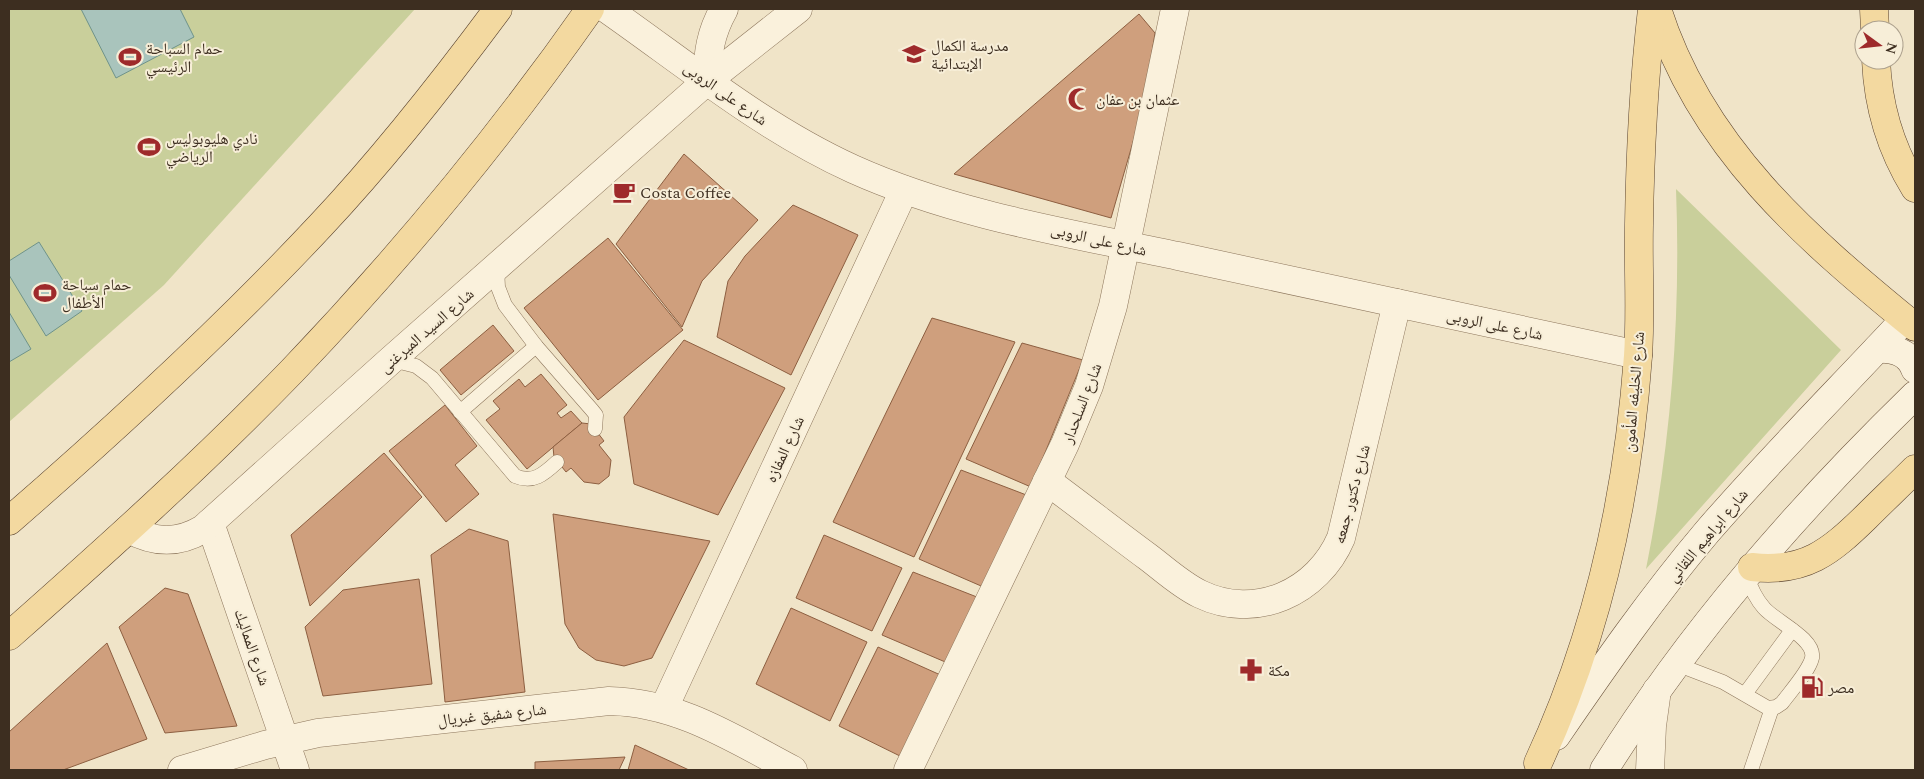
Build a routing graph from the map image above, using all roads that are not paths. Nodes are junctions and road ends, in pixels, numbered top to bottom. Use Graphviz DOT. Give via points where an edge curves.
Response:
graph roads {
  1 [pos="498,9"];
  2 [pos="590,9"];
  3 [pos="607,9"];
  4 [pos="724,9"];
  5 [pos="1174,9"];
  6 [pos="1652,9"];
  7 [pos="1657,9"];
  8 [pos="784,13"];
  9 [pos="1877,70"];
  10 [pos="708,80"];
  11 [pos="1915,188"];
  12 [pos="904,190"];
  13 [pos="1125,245"];
  14 [pos="498,268"];
  15 [pos="1397,303"];
  16 [pos="1912,318"];
  17 [pos="536,346"];
  18 [pos="1877,348"];
  19 [pos="1638,355"];
  20 [pos="391,360"];
  21 [pos="1915,368"];
  22 [pos="1915,395"];
  23 [pos="460,412"];
  24 [pos="595,429"];
  25 [pos="557,462"];
  26 [pos="1915,469"];
  27 [pos="1047,481"];
  28 [pos="9,521"];
  29 [pos="210,523"];
  30 [pos="129,529"];
  31 [pos="1749,570"];
  32 [pos="1792,630"];
  33 [pos="9,636"];
  34 [pos="1676,664"];
  35 [pos="1657,690"];
  36 [pos="1745,694"];
  37 [pos="664,708"];
  38 [pos="1772,708"];
  39 [pos="284,740"];
  40 [pos="1535,766"];
  41 [pos="182,770"];
  42 [pos="295,770"];
  43 [pos="793,770"];
  44 [pos="908,770"];
  45 [pos="1604,770"];
  46 [pos="1650,770"];
  47 [pos="1751,770"];
  1 -- 28 [label="main road" via="399,136 315,231 120,424"];
  2 -- 30 [label="main road" via="486,148 386,268 291,372"];
  3 -- 10 [label="street, شارع على الروبى"];
  4 -- 10 [label="street" via="710,40"];
  5 -- 13 [label="street, شارع السلحدار"];
  6 -- 19 [label="main road, شارع الخليفه المأمون" via="1641,150"];
  7 -- 16 [label="main road" via="1663,30 1691,89 1746,171 1791,218"];
  8 -- 10 [label="street, شارع السيد الميرغنى"];
  9 -- 11 [label="main road" via="1884,119 1900,161"];
  10 -- 12 [label="street, شارع على الروبى" via="753,114 802,143 852,169"];
  10 -- 14 [label="street, شارع السيد الميرغنى"];
  12 -- 13 [label="street, شارع على الروبى" via="955,206"];
  12 -- 37 [label="street, شارع المفازه"];
  13 -- 15 [label="street, شارع على الروبى"];
  13 -- 27 [label="street, شارع السلحدار" via="1096,366"];
  14 -- 17 [label="lane" via="502,299"];
  14 -- 20 [label="street, شارع السيد الميرغنى"];
  15 -- 19 [label="street, شارع على الروبى"];
  15 -- 27 [label="street, شارع دكتور جمعه" via="1341,538 1321,571 1289,595 1264,603 1238,604 1200,594"];
  16 -- 18 [label="street, شارع ابراهيم اللقاني"];
  17 -- 23 [label="lane"];
  17 -- 24 [label="lane" via="596,415"];
  18 -- 21 [label="street" via="1898,351 1907,356"];
  18 -- 40 [label="street, شارع ابراهيم اللقاني" via="1706,534 1628,633"];
  19 -- 40 [label="main road, شارع الخليفه المأمون" via="1625,469 1602,582 1567,692"];
  20 -- 23 [label="lane" via="422,370"];
  20 -- 29 [label="street, شارع السيد الميرغنى"];
  22 -- 31 [label="street" via="1827,483"];
  23 -- 25 [label="lane" via="515,476 529,480 537,478"];
  26 -- 31 [label="main road" via="1827,553 1785,568"];
  27 -- 44 [label="street, شارع السلحدار"];
  29 -- 30 [label="street, شارع السيد الميرغنى" via="195,534 176,540 156,540"];
  29 -- 39 [label="street, شارع المماليك"];
  30 -- 33 [label="main road"];
  31 -- 32 [label="lane" via="1751,588 1764,608"];
  31 -- 34 [label="street"];
  32 -- 36 [label="lane"];
  32 -- 38 [label="lane" via="1809,644 1812,660 1782,703"];
  34 -- 35 [label="street"];
  34 -- 36 [label="lane" via="1715,678"];
  35 -- 45 [label="street"];
  35 -- 46 [label="street"];
  36 -- 38 [label="lane"];
  37 -- 39 [label="street, شارع شفيق غبريال" via="637,702 609,701"];
  37 -- 43 [label="street, شارع شفيق غبريال" via="703,723"];
  38 -- 47 [label="lane"];
  39 -- 41 [label="street, شارع شفيق غبريال"];
  39 -- 42 [label="street, شارع المماليك"];
}
